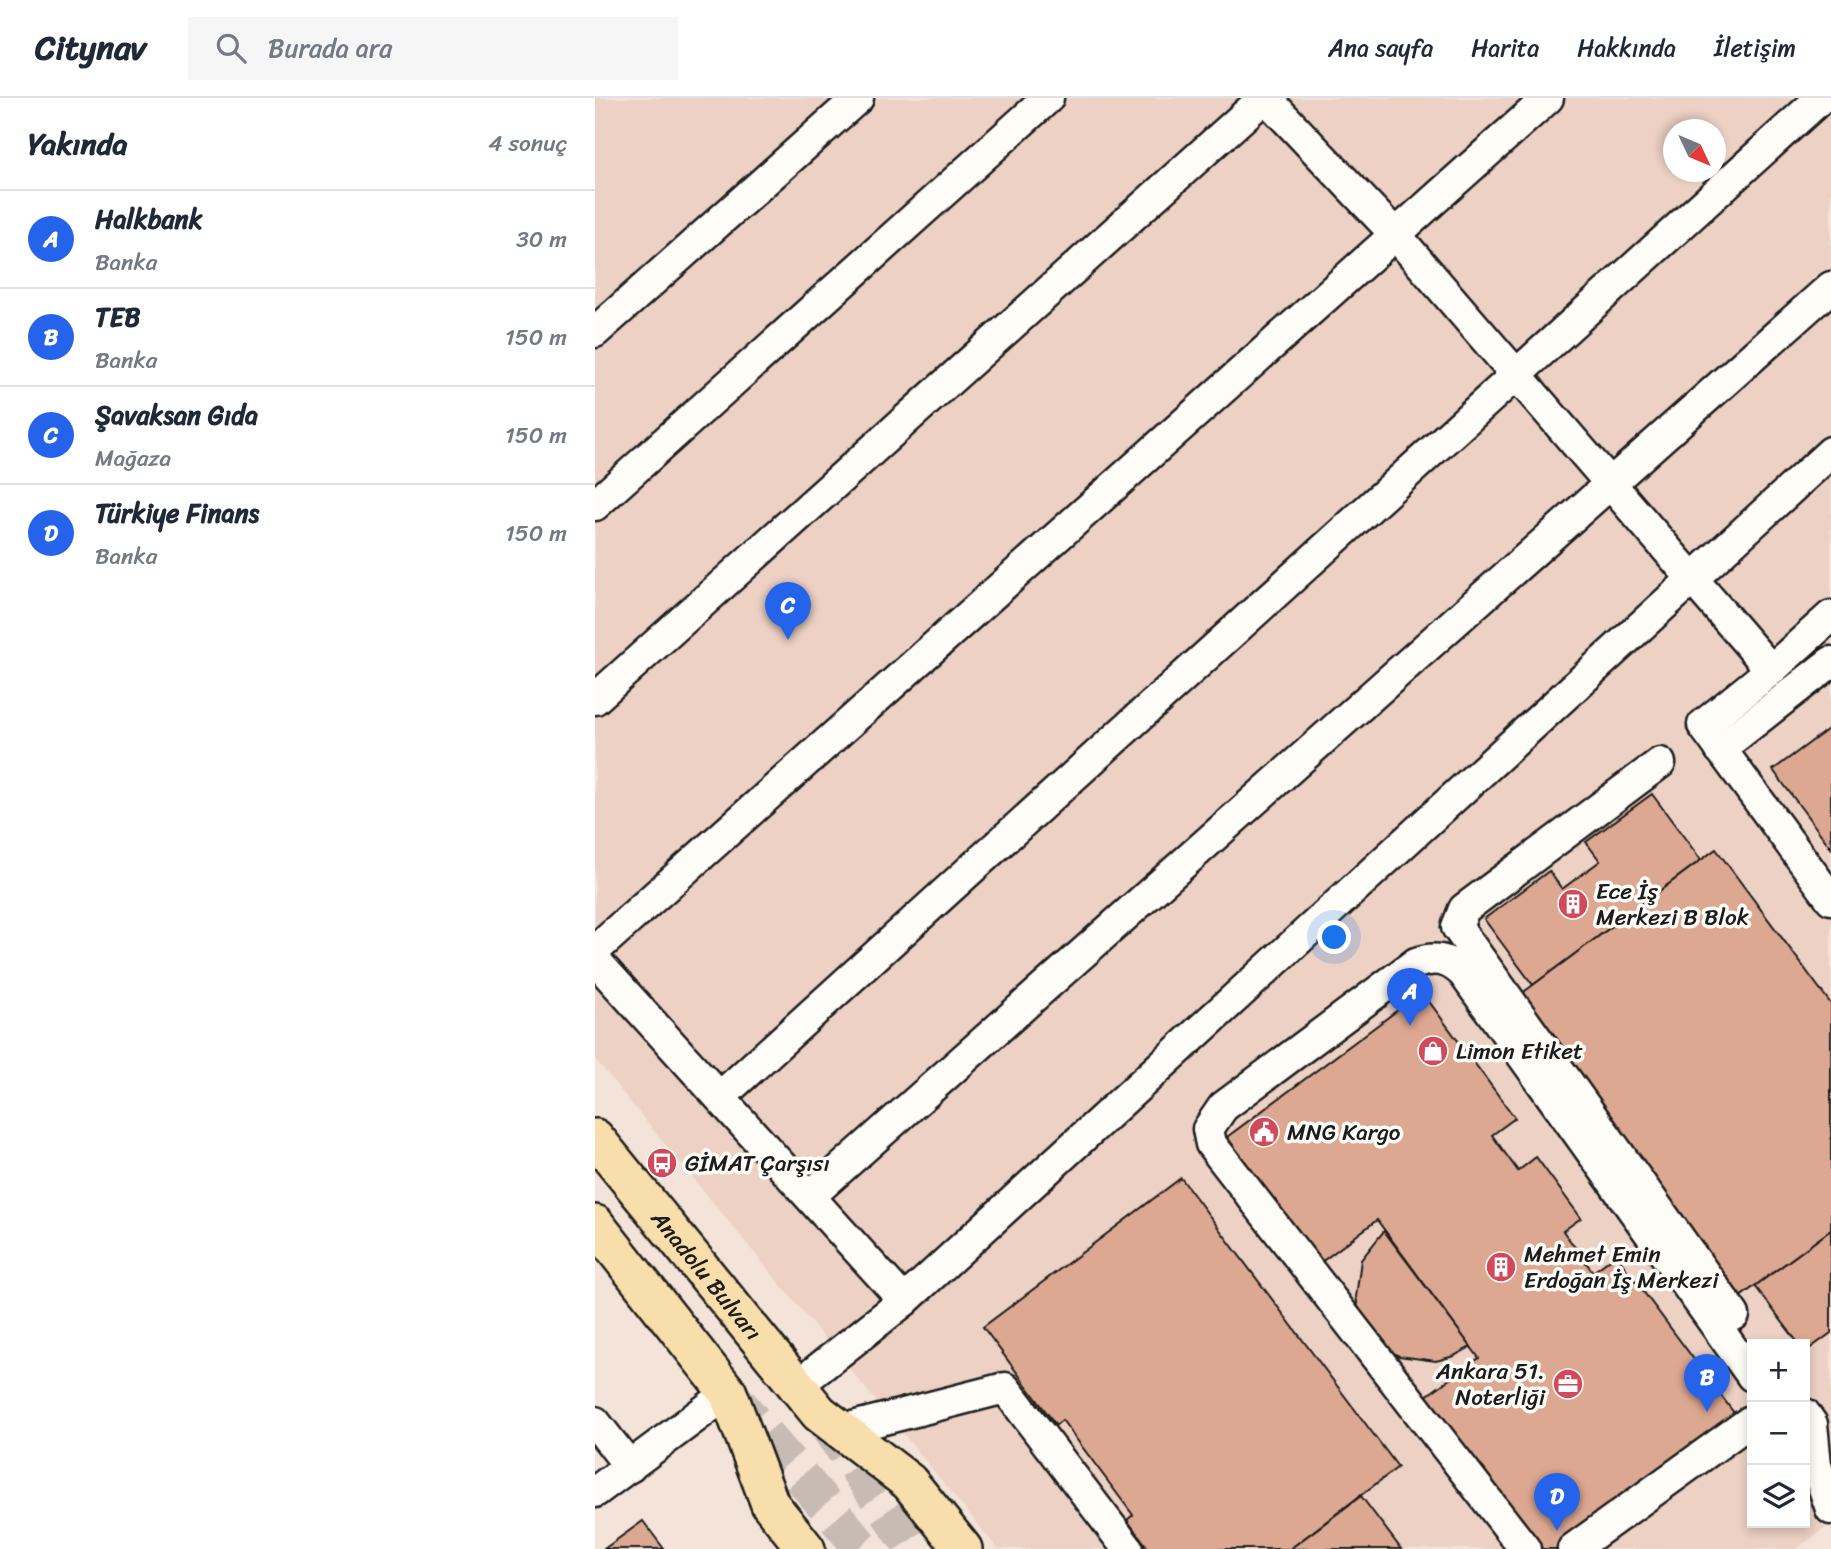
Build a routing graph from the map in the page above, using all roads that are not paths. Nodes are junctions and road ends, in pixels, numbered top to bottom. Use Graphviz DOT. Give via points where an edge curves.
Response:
graph roads {
  1 [pos="858,98"];
  2 [pos="1048,98"];
  3 [pos="1265,98"];
  4 [pos="1548,98"];
  5 [pos="1821,98"];
  6 [pos="1395,234"];
  7 [pos="1831,287"];
  8 [pos="595,332"];
  9 [pos="1515,375"];
  10 [pos="1831,452"];
  11 [pos="1608,485"];
  12 [pos="595,505"];
  13 [pos="1693,579"];
  14 [pos="1831,616"];
  15 [pos="1831,663"];
  16 [pos="1771,670"];
  17 [pos="595,699"];
  18 [pos="1720,749"];
  19 [pos="1660,763"];
  20 [pos="1831,899"];
  21 [pos="595,950"];
  22 [pos="595,960"];
  23 [pos="720,1097"];
  24 [pos="595,1138"];
  25 [pos="810,1196"];
  26 [pos="595,1224"];
  27 [pos="904,1300"];
  28 [pos="1751,1339"];
  29 [pos="1747,1369"];
  30 [pos="729,1392"];
  31 [pos="819,1410"];
  32 [pos="1816,1419"];
  33 [pos="595,1422"];
  34 [pos="1747,1424"];
  35 [pos="630,1467"];
  36 [pos="595,1492"];
  37 [pos="1831,1509"];
  38 [pos="806,1549"];
  39 [pos="963,1549"];
  40 [pos="1128,1549"];
  41 [pos="1525,1549"];
  42 [pos="1573,1549"];
  1 -- 8 [label="street"];
  2 -- 12 [label="street"];
  3 -- 6 [label="street"];
  3 -- 17 [label="street"];
  4 -- 6 [label="street"];
  5 -- 9 [label="street"];
  6 -- 9 [label="street"];
  6 -- 21 [label="street"];
  7 -- 11 [label="street"];
  9 -- 11 [label="street"];
  9 -- 23 [label="street"];
  10 -- 13 [label="street"];
  11 -- 13 [label="street"];
  11 -- 25 [label="street"];
  13 -- 16 [label="street"];
  13 -- 27 [label="street"];
  14 -- 16 [label="street"];
  15 -- 18 [label="street"];
  16 -- 18 [label="street" via="1703,725"];
  18 -- 20 [label="street"];
  19 -- 28 [label="street" via="1464,909 1457,927"];
  22 -- 23 [label="street"];
  23 -- 25 [label="street"];
  24 -- 31 [label="main road, Anadolu Bulvarı"];
  25 -- 27 [label="street"];
  26 -- 30 [label="main road"];
  27 -- 31 [label="street"];
  29 -- 41 [label="street" via="1464,974 1451,963 1433,959 1416,963 1223,1107 1208,1129 1211,1144"];
  30 -- 35 [label="street"];
  30 -- 38 [label="main road" via="770,1504"];
  31 -- 39 [label="main road, Anadolu Bulvarı" via="909,1482"];
  31 -- 40 [label="street" via="1005,1388"];
  32 -- 37 [label="street" via="1816,1465"];
  33 -- 35 [label="street"];
  34 -- 42 [label="street"];
  35 -- 36 [label="street"];
}
